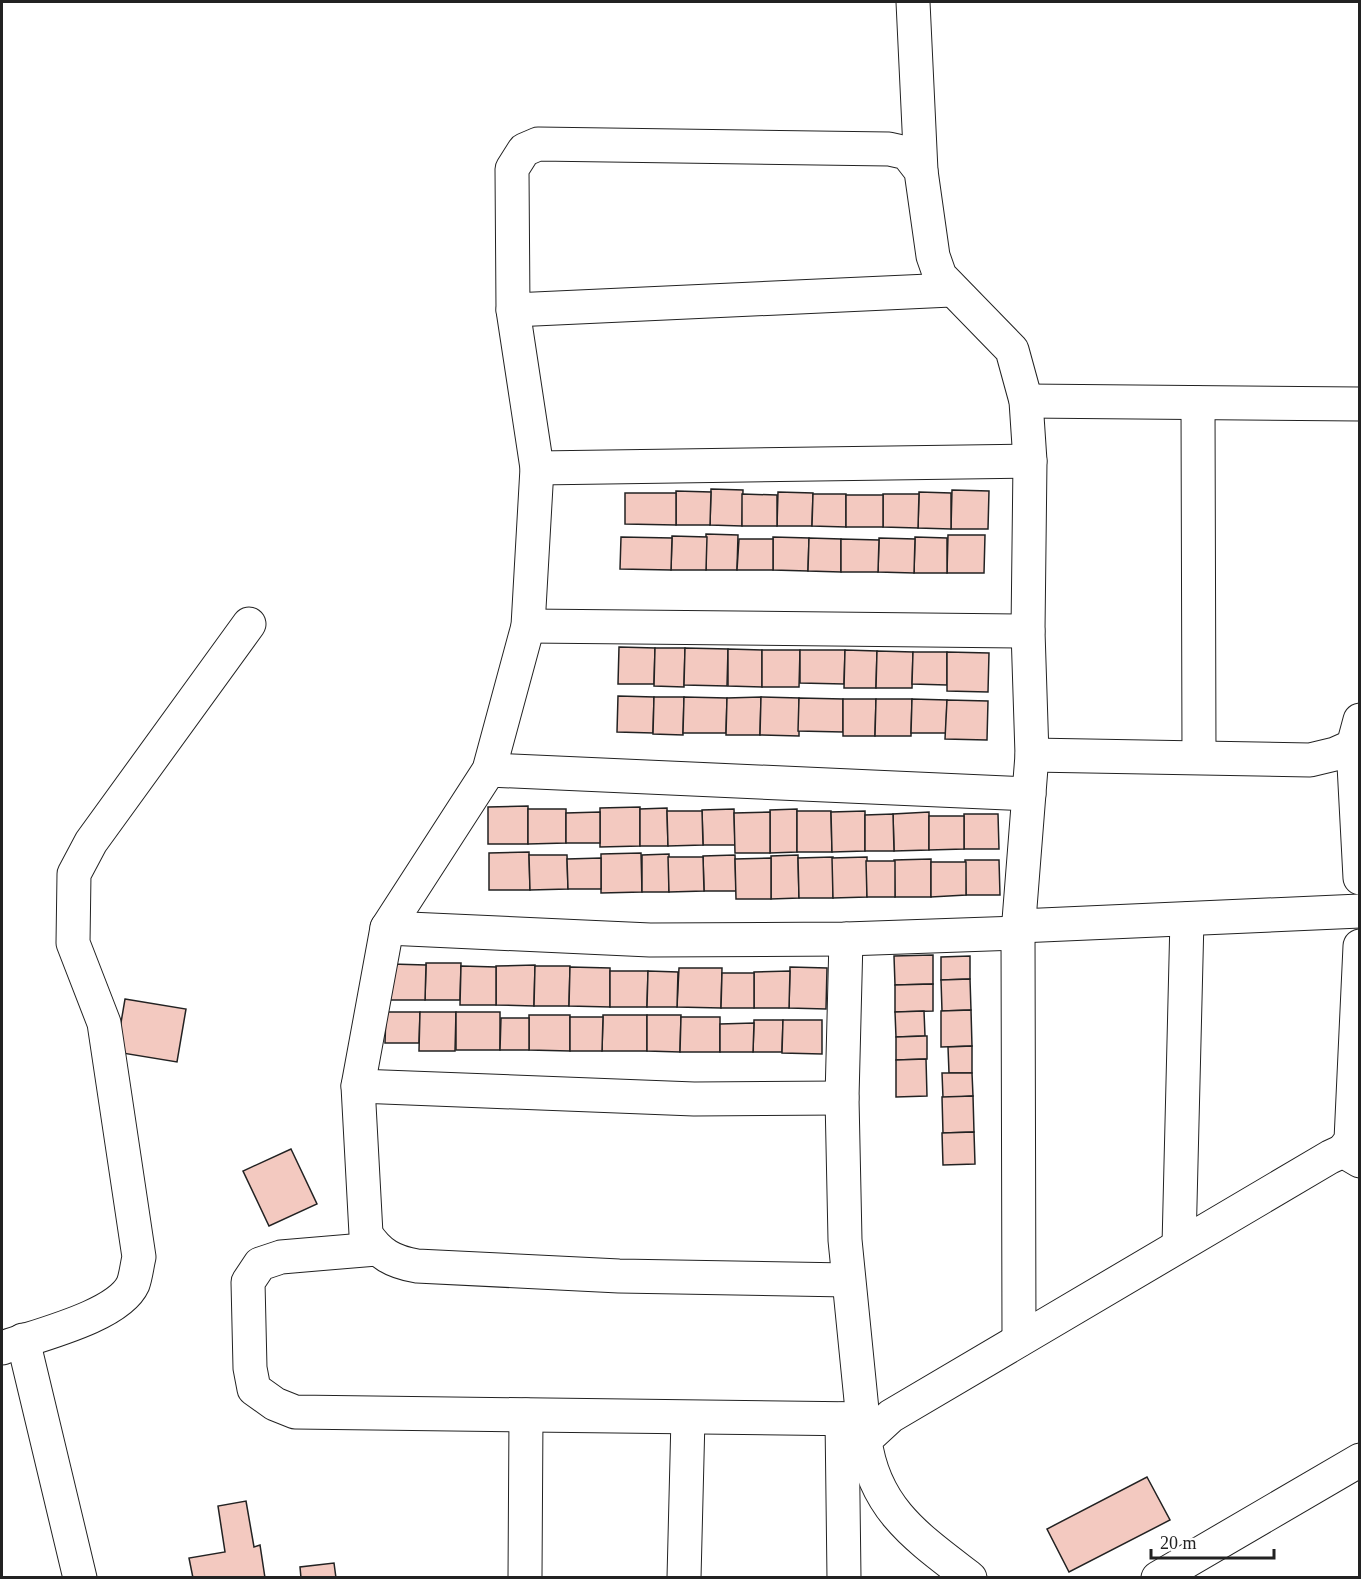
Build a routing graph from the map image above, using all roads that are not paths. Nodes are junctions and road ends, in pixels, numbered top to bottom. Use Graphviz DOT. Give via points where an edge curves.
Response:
graph roads {
  1 [pos="913,2"];
  2 [pos="921,171"];
  3 [pos="951,290"];
  4 [pos="513,310"];
  5 [pos="1026,401"];
  6 [pos="1198,403"];
  7 [pos="1359,404"];
  8 [pos="1030,461"];
  9 [pos="537,468"];
  10 [pos="249,624"];
  11 [pos="528,626"];
  12 [pos="1028,631"];
  13 [pos="1357,737"];
  14 [pos="1032,755"];
  15 [pos="1199,757"];
  16 [pos="489,770"];
  17 [pos="1029,794"];
  18 [pos="1359,878"];
  19 [pos="1359,911"];
  20 [pos="1187,919"];
  21 [pos="387,927"];
  22 [pos="1019,929"];
  23 [pos="846,939"];
  24 [pos="1359,946"];
  25 [pos="358,1086"];
  26 [pos="842,1098"];
  27 [pos="1351,1156"];
  28 [pos="1179,1245"];
  29 [pos="376,1249"];
  30 [pos="848,1280"];
  31 [pos="1019,1340"];
  32 [pos="12,1344"];
  33 [pos="526,1415"];
  34 [pos="688,1418"];
  35 [pos="857,1426"];
  36 [pos="1359,1460"];
  37 [pos="949,1572"];
  38 [pos="80,1578"];
  39 [pos="525,1578"];
  40 [pos="684,1578"];
  41 [pos="844,1578"];
  42 [pos="1158,1578"];
  1 -- 2 [label="street"];
  2 -- 3 [label="street" via="933,256 940,276"];
  2 -- 4 [label="street" via="907,153 889,149 538,144 524,150 512,169"];
  3 -- 4 [label="street"];
  3 -- 5 [label="street" via="1012,350"];
  4 -- 9 [label="street"];
  5 -- 6 [label="street"];
  5 -- 8 [label="street"];
  6 -- 7 [label="street"];
  6 -- 15 [label="street"];
  8 -- 9 [label="street"];
  8 -- 12 [label="street"];
  9 -- 11 [label="street"];
  10 -- 32 [label="street" via="91,842 74,874 73,943 104,1023 139,1257 132,1285 121,1300 98,1314"];
  11 -- 12 [label="street"];
  11 -- 16 [label="street"];
  12 -- 14 [label="street"];
  13 -- 15 [label="street" via="1335,754 1310,760"];
  13 -- 18 [label="street"];
  14 -- 15 [label="street"];
  14 -- 17 [label="street"];
  16 -- 17 [label="street"];
  16 -- 21 [label="street"];
  17 -- 22 [label="street"];
  19 -- 20 [label="street"];
  20 -- 22 [label="street"];
  20 -- 28 [label="street"];
  21 -- 23 [label="street" via="650,940"];
  21 -- 25 [label="street"];
  22 -- 23 [label="street"];
  22 -- 31 [label="street"];
  23 -- 26 [label="street"];
  24 -- 27 [label="street"];
  25 -- 26 [label="street" via="694,1099"];
  25 -- 29 [label="street" via="366,1234"];
  26 -- 30 [label="street"];
  27 -- 28 [label="street"];
  28 -- 31 [label="street"];
  29 -- 30 [label="street" via="396,1262 417,1266 619,1276"];
  29 -- 33 [label="street" via="281,1257 260,1264 248,1282 250,1368 255,1389 275,1404 295,1412"];
  30 -- 35 [label="street"];
  31 -- 35 [label="street" via="891,1416"];
  32 -- 38 [label="street"];
  33 -- 34 [label="street"];
  33 -- 39 [label="street"];
  34 -- 35 [label="street"];
  34 -- 40 [label="street"];
  35 -- 37 [label="street" via="868,1467 883,1496"];
  35 -- 41 [label="street"];
  36 -- 42 [label="street"];
}
